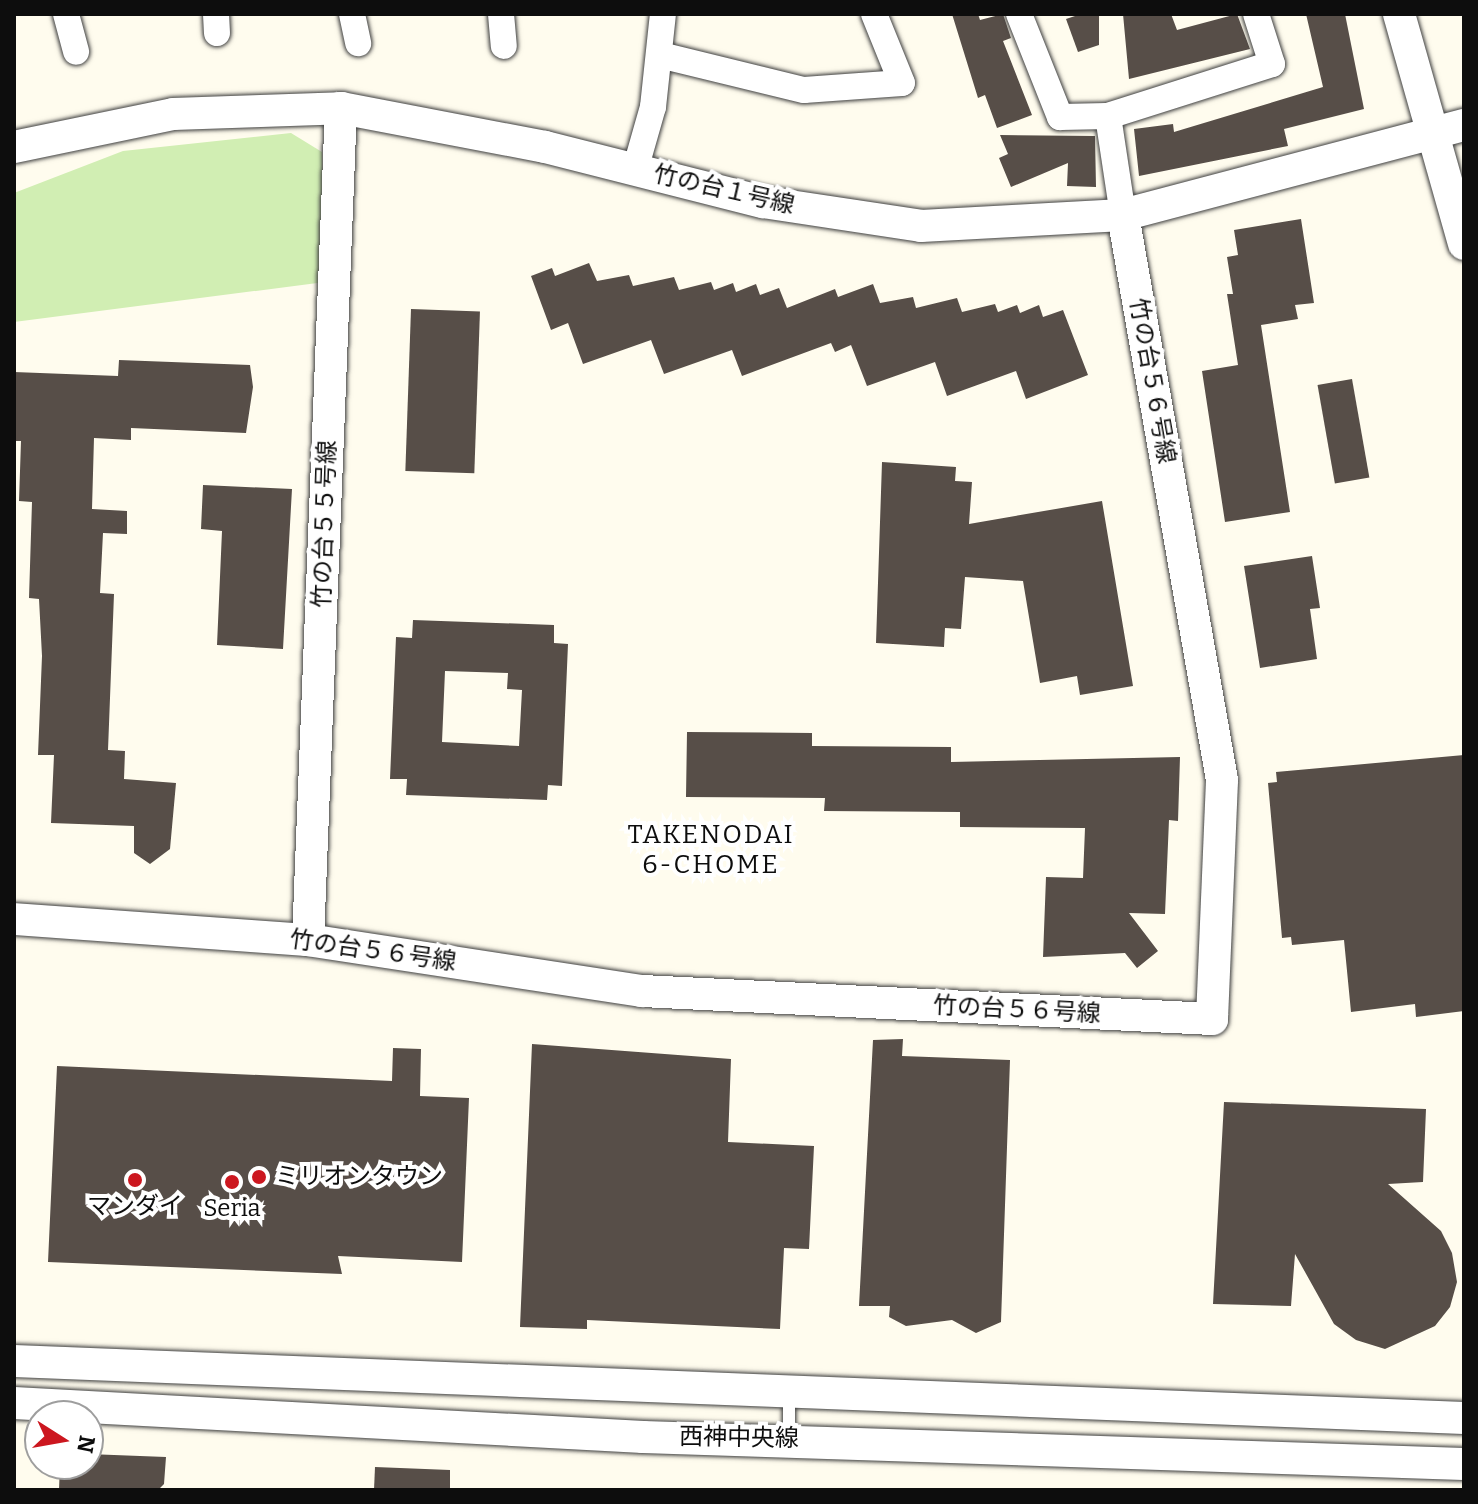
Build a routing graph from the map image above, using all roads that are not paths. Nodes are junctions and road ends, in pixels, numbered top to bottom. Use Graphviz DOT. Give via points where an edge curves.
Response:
graph roads {
  1 [pos="66,14"];
  2 [pos="352,14"];
  3 [pos="501,14"];
  4 [pos="663,14"];
  5 [pos="874,14"];
  6 [pos="1019,14"];
  7 [pos="1256,14"];
  8 [pos="1399,14"];
  9 [pos="358,43"];
  10 [pos="504,46"];
  11 [pos="76,52"];
  12 [pos="660,55"];
  13 [pos="341,108"];
  14 [pos="1108,116"];
  15 [pos="1464,125"];
  16 [pos="1431,132"];
  17 [pos="14,147"];
  18 [pos="635,170"];
  19 [pos="1123,215"];
  20 [pos="1464,244"];
  21 [pos="14,919"];
  22 [pos="308,940"];
  23 [pos="14,1361"];
  24 [pos="789,1396"];
  25 [pos="14,1403"];
  26 [pos="1464,1418"];
  27 [pos="789,1439"];
  28 [pos="1464,1464"];
  1 -- 11 [label="street"];
  2 -- 9 [label="street"];
  3 -- 10 [label="street"];
  4 -- 12 [label="street"];
  5 -- 12 [label="street" via="902,83 804,90"];
  6 -- 14 [label="street" via="1060,117"];
  7 -- 14 [label="street" via="1272,64"];
  8 -- 16 [label="street"];
  12 -- 18 [label="street"];
  13 -- 17 [label="street, 竹の台１号線" via="173,114"];
  13 -- 18 [label="street, 竹の台１号線"];
  13 -- 22 [label="street, 竹の台５５号線"];
  14 -- 19 [label="street"];
  15 -- 16 [label="street, 竹の台１号線"];
  16 -- 19 [label="street, 竹の台１号線"];
  16 -- 20 [label="street"];
  18 -- 19 [label="street, 竹の台１号線" via="763,202 921,226"];
  19 -- 22 [label="street, 竹の台５６号線" via="1222,780 1212,1019 642,991"];
  21 -- 22 [label="street, 竹の台５６号線"];
  23 -- 24 [label="street, 西神中央線"];
  24 -- 26 [label="street, 西神中央線"];
  24 -- 27 [label="lane"];
  25 -- 27 [label="street, 西神中央線"];
  27 -- 28 [label="street, 西神中央線"];
}
